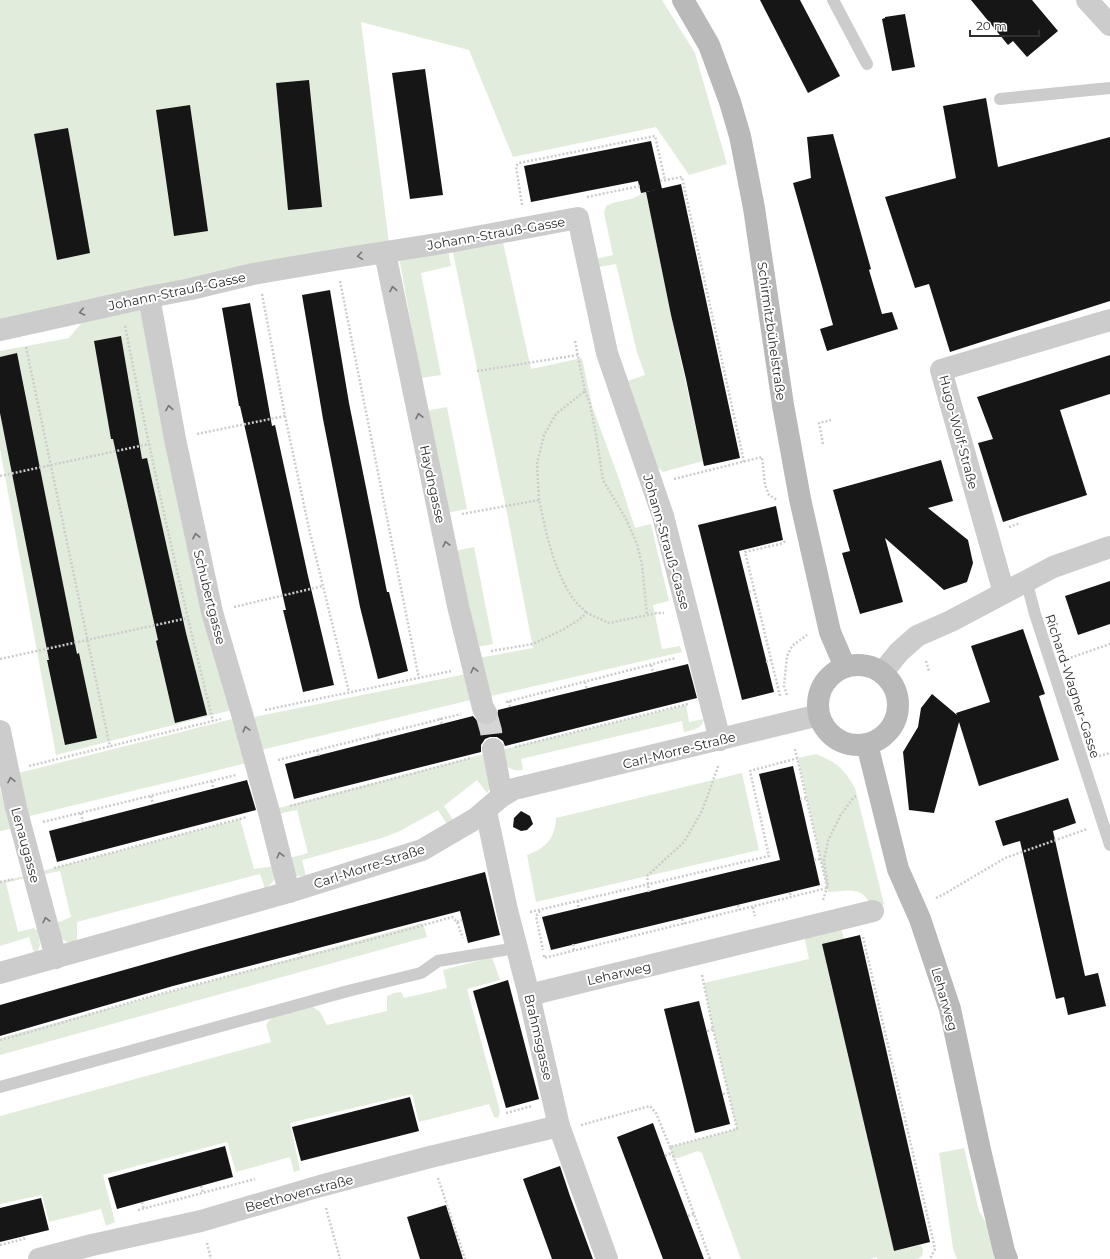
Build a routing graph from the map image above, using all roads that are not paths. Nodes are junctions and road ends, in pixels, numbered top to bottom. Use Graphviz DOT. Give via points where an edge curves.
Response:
graph roads {
  1 [pos="683,0"];
  2 [pos="833,0"];
  3 [pos="1087,0"];
  4 [pos="1110,25"];
  5 [pos="867,64"];
  6 [pos="1110,88"];
  7 [pos="1000,99"];
  8 [pos="385,253"];
  9 [pos="149,297"];
  10 [pos="1110,320"];
  11 [pos="0,330"];
  12 [pos="1110,547"];
  13 [pos="1026,580"];
  14 [pos="1004,593"];
  15 [pos="845,667"];
  16 [pos="882,673"];
  17 [pos="485,710"];
  18 [pos="819,715"];
  19 [pos="0,731"];
  20 [pos="720,740"];
  21 [pos="868,744"];
  22 [pos="493,750"];
  23 [pos="502,796"];
  24 [pos="486,811"];
  25 [pos="1110,845"];
  26 [pos="289,892"];
  27 [pos="865,913"];
  28 [pos="516,948"];
  29 [pos="56,958"];
  30 [pos="0,973"];
  31 [pos="529,995"];
  32 [pos="0,1087"];
  33 [pos="560,1128"];
  34 [pos="39,1259"];
  35 [pos="607,1259"];
  36 [pos="1007,1259"];
  1 -- 15 [label="main road, Schirmitzbühelstraße" via="709,46 740,136 754,208 783,405 800,499 830,632"];
  2 -- 5 [label="lane"];
  3 -- 4 [label="street"];
  6 -- 7 [label="lane"];
  8 -- 9 [label="street, Johann-Strauß-Gasse, one-way" via="253,274"];
  17 -- 8 [label="street, Haydngasse, one-way" via="458,606"];
  8 -- 20 [label="street, Johann-Strauß-Gasse" via="578,218 607,353 663,516"];
  9 -- 11 [label="street, Johann-Strauß-Gasse, one-way"];
  26 -- 9 [label="street, Schubertgasse, one-way" via="212,612 175,439"];
  10 -- 14 [label="street, Hugo-Wolf-Straße" via="941,370"];
  12 -- 13 [label="street" via="1053,566"];
  13 -- 14 [label="street"];
  13 -- 25 [label="lane, Richard-Wagner-Gasse"];
  14 -- 16 [label="street" via="917,636 898,652"];
  15 -- 16 [label="main road" via="871,667"];
  15 -- 18 [label="main road" via="826,681 820,692"];
  16 -- 21 [label="main road" via="891,682 897,694 896,719 889,731"];
  18 -- 20 [label="street, Carl-Morre-Straße"];
  18 -- 21 [label="main road" via="824,727 832,736 855,745"];
  29 -- 19 [label="street, Lenaugasse, one-way"];
  20 -- 23 [label="street, Carl-Morre-Straße" via="514,789"];
  21 -- 36 [label="main road, Leharweg" via="898,869 920,919 950,1009 980,1150"];
  22 -- 23 [label="street"];
  23 -- 24 [label="street, Carl-Morre-Straße"];
  24 -- 26 [label="street, Carl-Morre-Straße" via="422,850"];
  24 -- 28 [label="street, Brahmsgasse"];
  26 -- 29 [label="street, Carl-Morre-Straße"];
  27 -- 31 [label="street, Leharweg"];
  28 -- 31 [label="street, Brahmsgasse"];
  28 -- 32 [label="lane" via="438,961 421,973"];
  29 -- 30 [label="street, Carl-Morre-Straße"];
  31 -- 33 [label="street, Brahmsgasse"];
  33 -- 34 [label="street, Beethovenstraße" via="430,1157 201,1221"];
  33 -- 35 [label="street, Brahmsgasse"];
}
